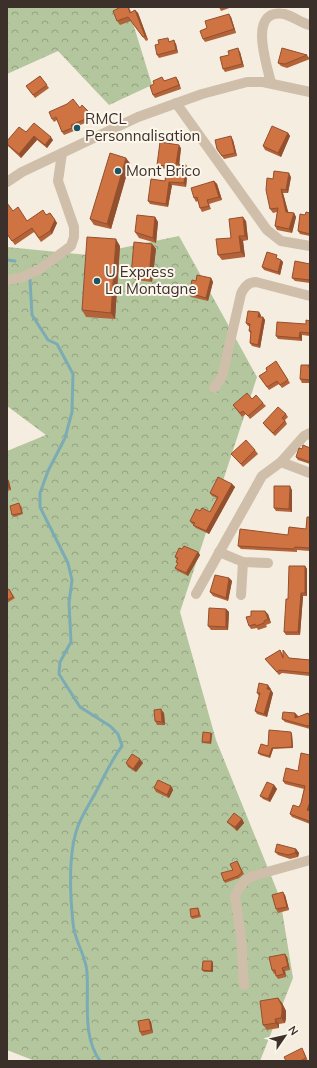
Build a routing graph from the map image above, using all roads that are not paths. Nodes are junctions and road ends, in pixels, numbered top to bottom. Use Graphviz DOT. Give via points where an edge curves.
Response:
graph roads {
  1 [pos="310,25"];
  2 [pos="271,83"];
  3 [pos="310,92"];
  4 [pos="176,103"];
  5 [pos="62,153"];
  6 [pos="7,182"];
  7 [pos="310,246"];
  8 [pos="7,280"];
  9 [pos="310,296"];
  10 [pos="214,388"];
  11 [pos="310,433"];
  12 [pos="281,462"];
  13 [pos="310,473"];
  14 [pos="219,552"];
  15 [pos="243,562"];
  16 [pos="268,564"];
  17 [pos="196,594"];
  18 [pos="241,595"];
  19 [pos="310,860"];
  20 [pos="244,985"];
  1 -- 2 [label="street" via="285,14 275,14 267,18 262,26 261,36"];
  2 -- 3 [label="street"];
  2 -- 4 [label="street" via="247,82"];
  4 -- 5 [label="street" via="138,116"];
  4 -- 7 [label="street" via="270,233 282,241"];
  5 -- 6 [label="street"];
  5 -- 8 [label="street" via="58,181 74,227 71,246 40,269 23,277"];
  9 -- 10 [label="street" via="260,282 251,282 245,287 241,294 222,377"];
  11 -- 12 [label="street" via="304,436"];
  12 -- 13 [label="street"];
  12 -- 14 [label="street" via="262,476"];
  14 -- 15 [label="street"];
  14 -- 17 [label="street"];
  15 -- 16 [label="street"];
  15 -- 18 [label="street"];
  19 -- 20 [label="street" via="253,876 238,888 235,896"];
}
